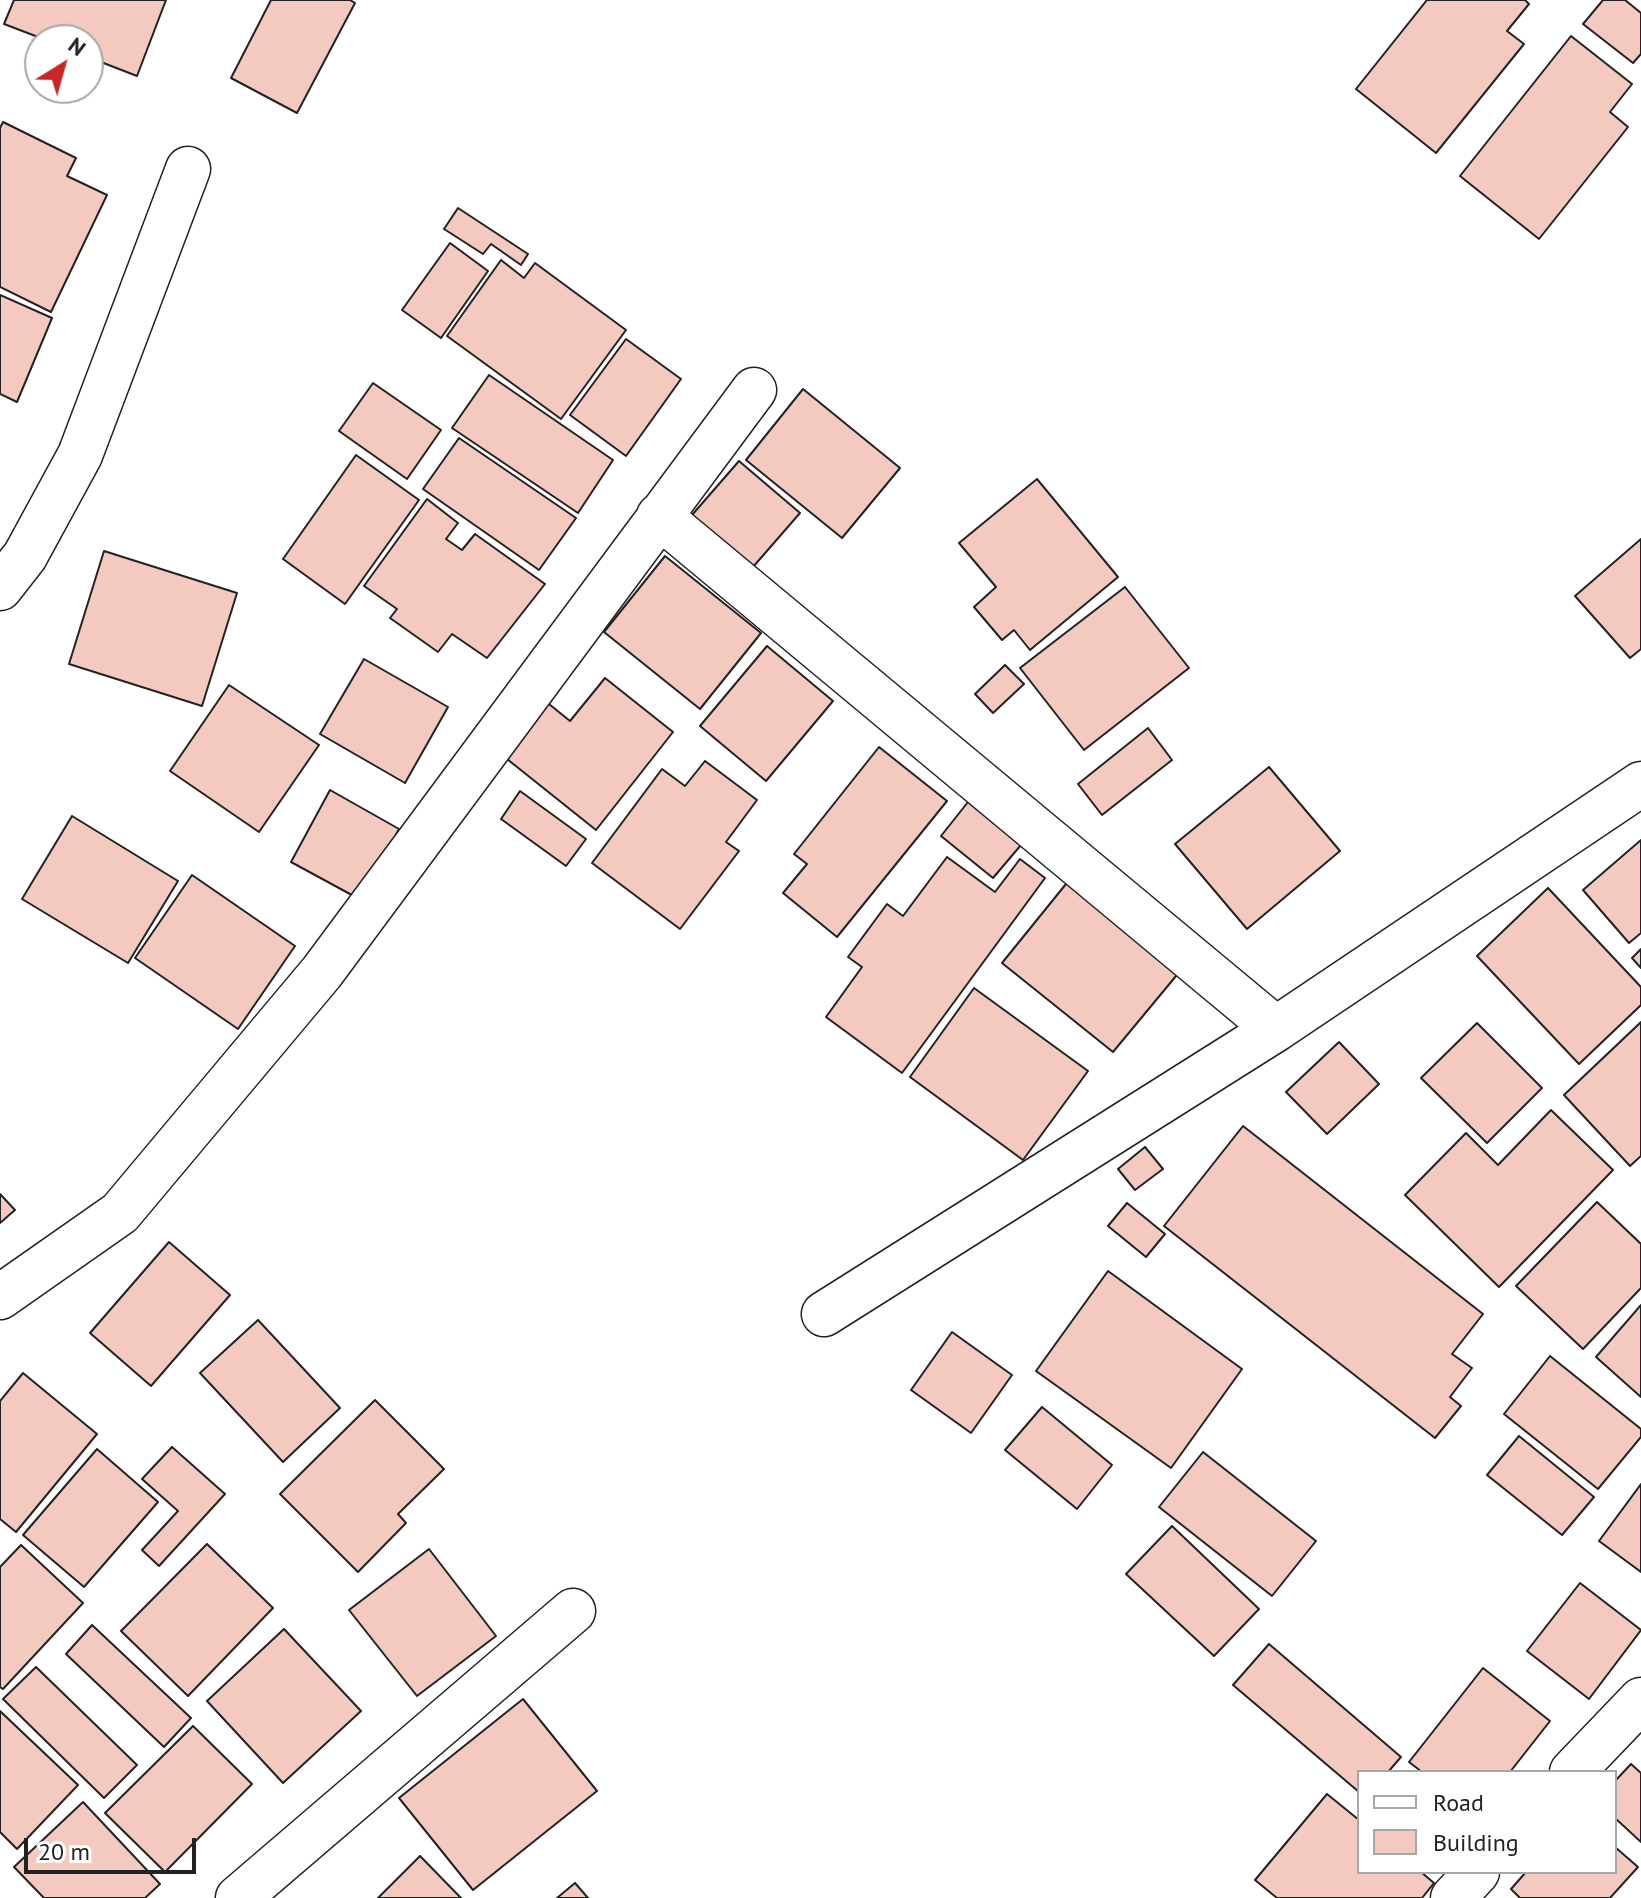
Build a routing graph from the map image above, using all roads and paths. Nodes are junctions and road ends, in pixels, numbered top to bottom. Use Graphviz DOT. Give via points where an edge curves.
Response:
graph roads {
  1 [pos="188,169"];
  2 [pos="754,390"];
  3 [pos="659,516"];
  4 [pos="0,588"];
  5 [pos="1641,784"];
  6 [pos="1276,1029"];
  7 [pos="0,1297"];
  8 [pos="824,1314"];
  9 [pos="573,1611"];
  10 [pos="1641,1700"];
  11 [pos="1574,1770"];
  12 [pos="1475,1874"];
  13 [pos="238,1898"];
  14 [pos="1453,1898"];
  1 -- 4 [label="street" via="80,455 25,556"];
  2 -- 3 [label="street"];
  3 -- 6 [label="street"];
  3 -- 7 [label="street" via="322,972 120,1213"];
  5 -- 6 [label="street"];
  6 -- 8 [label="street"];
  9 -- 13 [label="street"];
  10 -- 11 [label="street"];
  12 -- 14 [label="street"];
}
